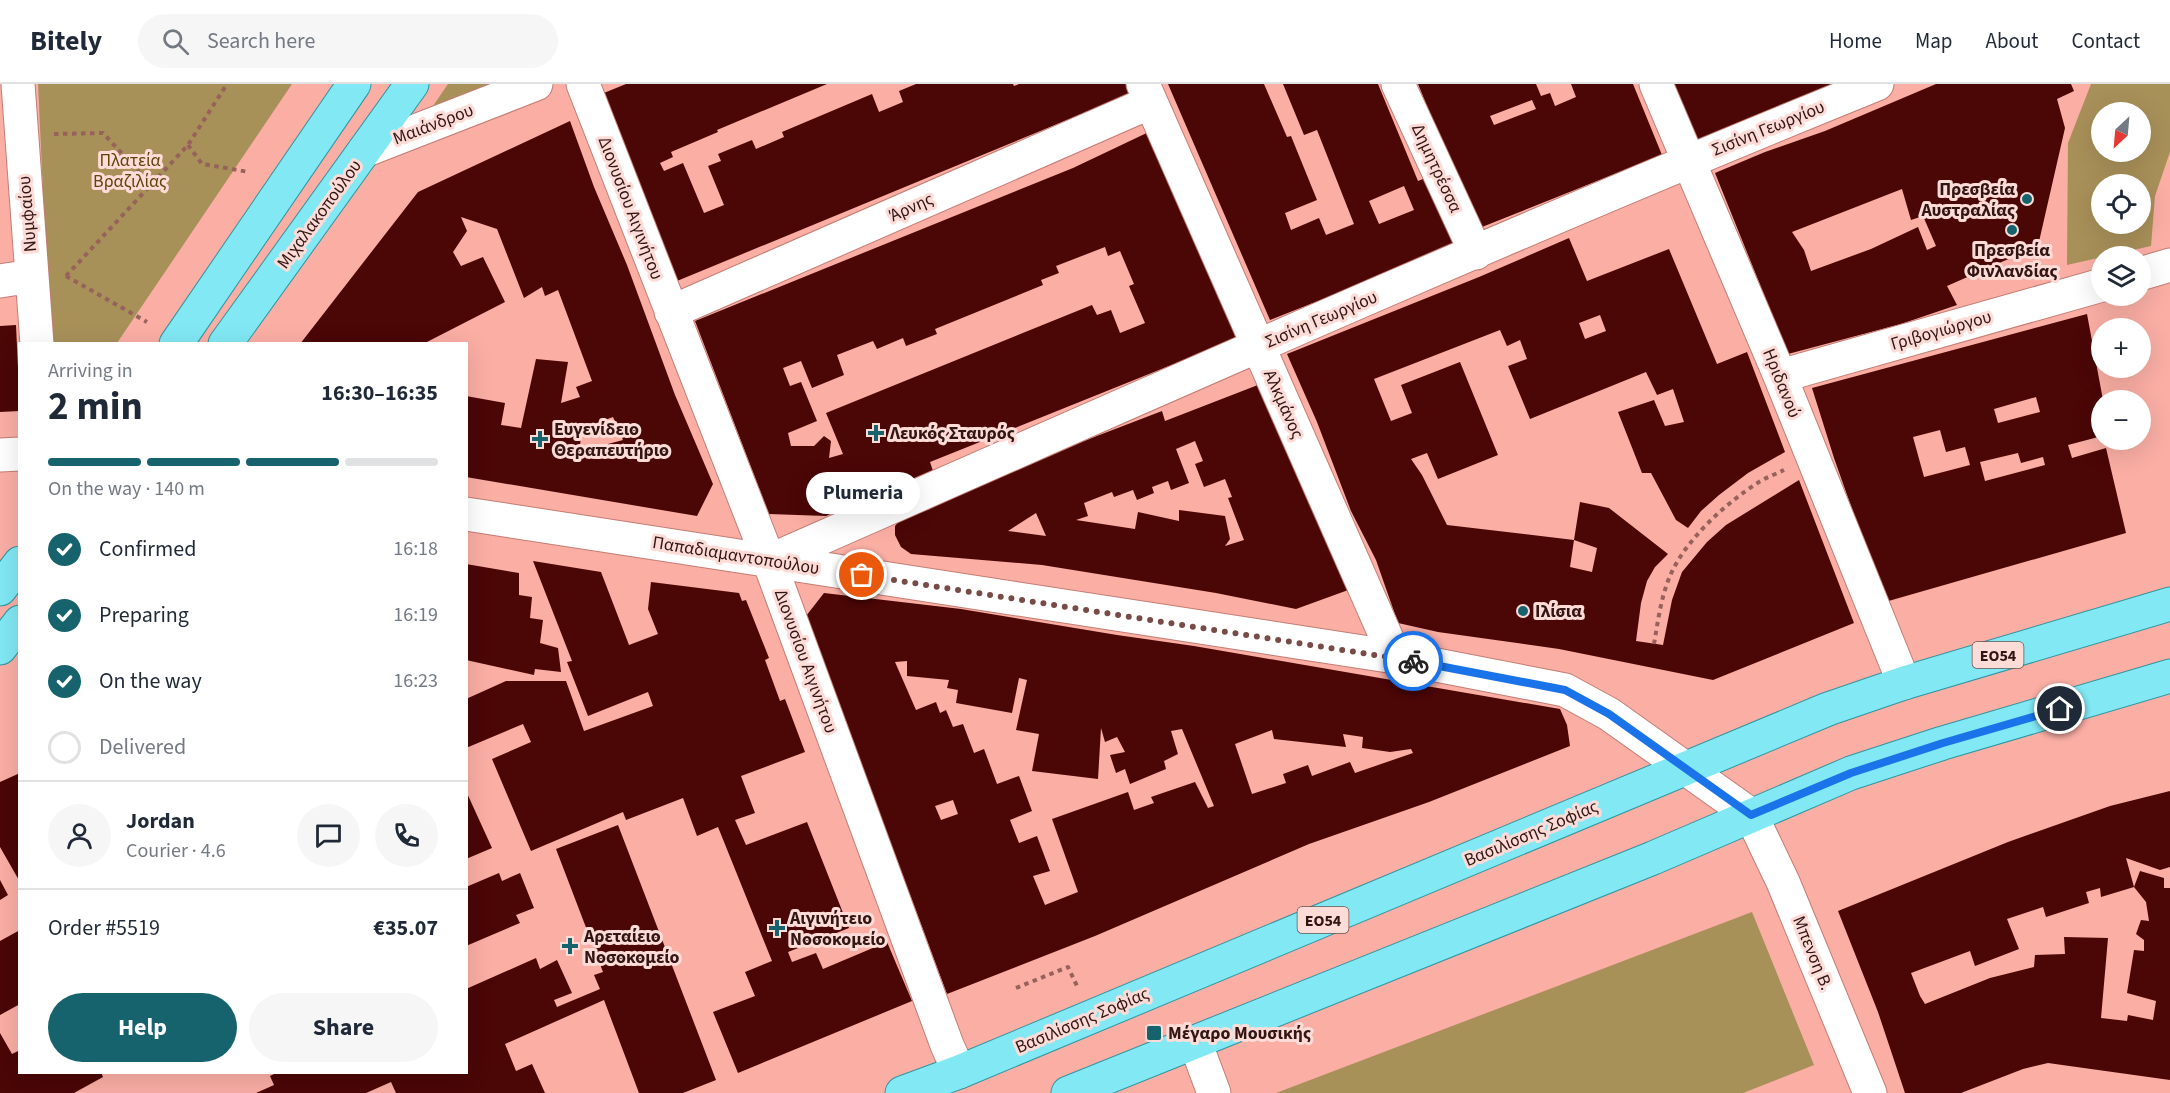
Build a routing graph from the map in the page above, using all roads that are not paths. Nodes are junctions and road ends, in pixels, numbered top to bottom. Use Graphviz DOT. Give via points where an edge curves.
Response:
graph roads {
  1 [pos="18,84"];
  2 [pos="354,84"];
  3 [pos="412,84"];
  4 [pos="536,84"];
  5 [pos="583,84"];
  6 [pos="1398,84"];
  7 [pos="1656,84"];
  8 [pos="1876,84"];
  9 [pos="1147,93"];
  10 [pos="364,151"];
  11 [pos="1689,160"];
  12 [pos="1476,253"];
  13 [pos="2170,265"];
  14 [pos="2151,271"];
  15 [pos="32,276"];
  16 [pos="0,281"];
  17 [pos="2091,288"];
  18 [pos="671,312"];
  19 [pos="37,342"];
  20 [pos="177,342"];
  21 [pos="226,342"];
  22 [pos="1258,346"];
  23 [pos="1779,376"];
  24 [pos="18,454"];
  25 [pos="0,455"];
  26 [pos="468,514"];
  27 [pos="769,561"];
  28 [pos="18,566"];
  29 [pos="0,589"];
  30 [pos="2170,604"];
  31 [pos="18,625"];
  32 [pos="0,648"];
  33 [pos="1395,657"];
  34 [pos="2170,676"];
  35 [pos="1904,683"];
  36 [pos="1687,768"];
  37 [pos="1751,815"];
  38 [pos="1195,1042"];
  39 [pos="959,1072"];
  40 [pos="902,1093"];
  41 [pos="1068,1093"];
  42 [pos="1214,1093"];
  43 [pos="1870,1093"];
  1 -- 15 [label="street, Νυμφαίου"];
  2 -- 20 [label="main road"];
  3 -- 10 [label="main road, Μιχαλακοπούλου"];
  4 -- 10 [label="street, Μαιάνδρου"];
  5 -- 18 [label="street, Διονυσίου Αιγινήτου"];
  6 -- 12 [label="street, Δημητρέσσα"];
  7 -- 11 [label="street, Ηριδανού"];
  8 -- 11 [label="street, Σισίνη Γεωργίου"];
  9 -- 18 [label="street, Άρνης"];
  9 -- 22 [label="street, Αλκμάνος"];
  10 -- 21 [label="main road, Μιχαλακοπούλου"];
  11 -- 12 [label="street, Σισίνη Γεωργίου"];
  11 -- 23 [label="street, Ηριδανού"];
  12 -- 22 [label="street, Σισίνη Γεωργίου"];
  13 -- 14 [label="street"];
  15 -- 16 [label="street"];
  15 -- 19 [label="street, Νυμφαίου"];
  17 -- 23 [label="street, Γριβογιώργου"];
  18 -- 27 [label="street, Διονυσίου Αιγινήτου"];
  22 -- 27 [label="street, Σισίνη Γεωργίου"];
  22 -- 33 [label="street, Αλκμάνος"];
  23 -- 35 [label="street, Ηριδανού"];
  24 -- 25 [label="street"];
  26 -- 27 [label="street, Παπαδιαμαντοπούλου"];
  27 -- 33 [label="street, Παπαδιαμαντοπούλου"];
  27 -- 39 [label="street, Διονυσίου Αιγινήτου"];
  28 -- 29 [label="main road"];
  30 -- 35 [label="main road, Βασιλίσσης Σοφίας / ΕΟ54"];
  31 -- 32 [label="main road"];
  33 -- 36 [label="street, Παπαδιαμαντοπούλου" via="1565,690 1609,714"];
  34 -- 37 [label="main road" via="1861,770"];
  35 -- 36 [label="main road, Βασιλίσσης Σοφίας / ΕΟ54" via="1828,709"];
  36 -- 37 [label="street, Παπαδιαμαντοπούλου"];
  36 -- 39 [label="main road, Βασιλίσσης Σοφίας / ΕΟ54"];
  37 -- 38 [label="main road"];
  37 -- 43 [label="street, Μπενση Β." via="1783,882"];
  38 -- 41 [label="main road"];
  38 -- 42 [label="street"];
  39 -- 40 [label="main road, Βασιλίσσης Σοφίας / ΕΟ54"];
}
